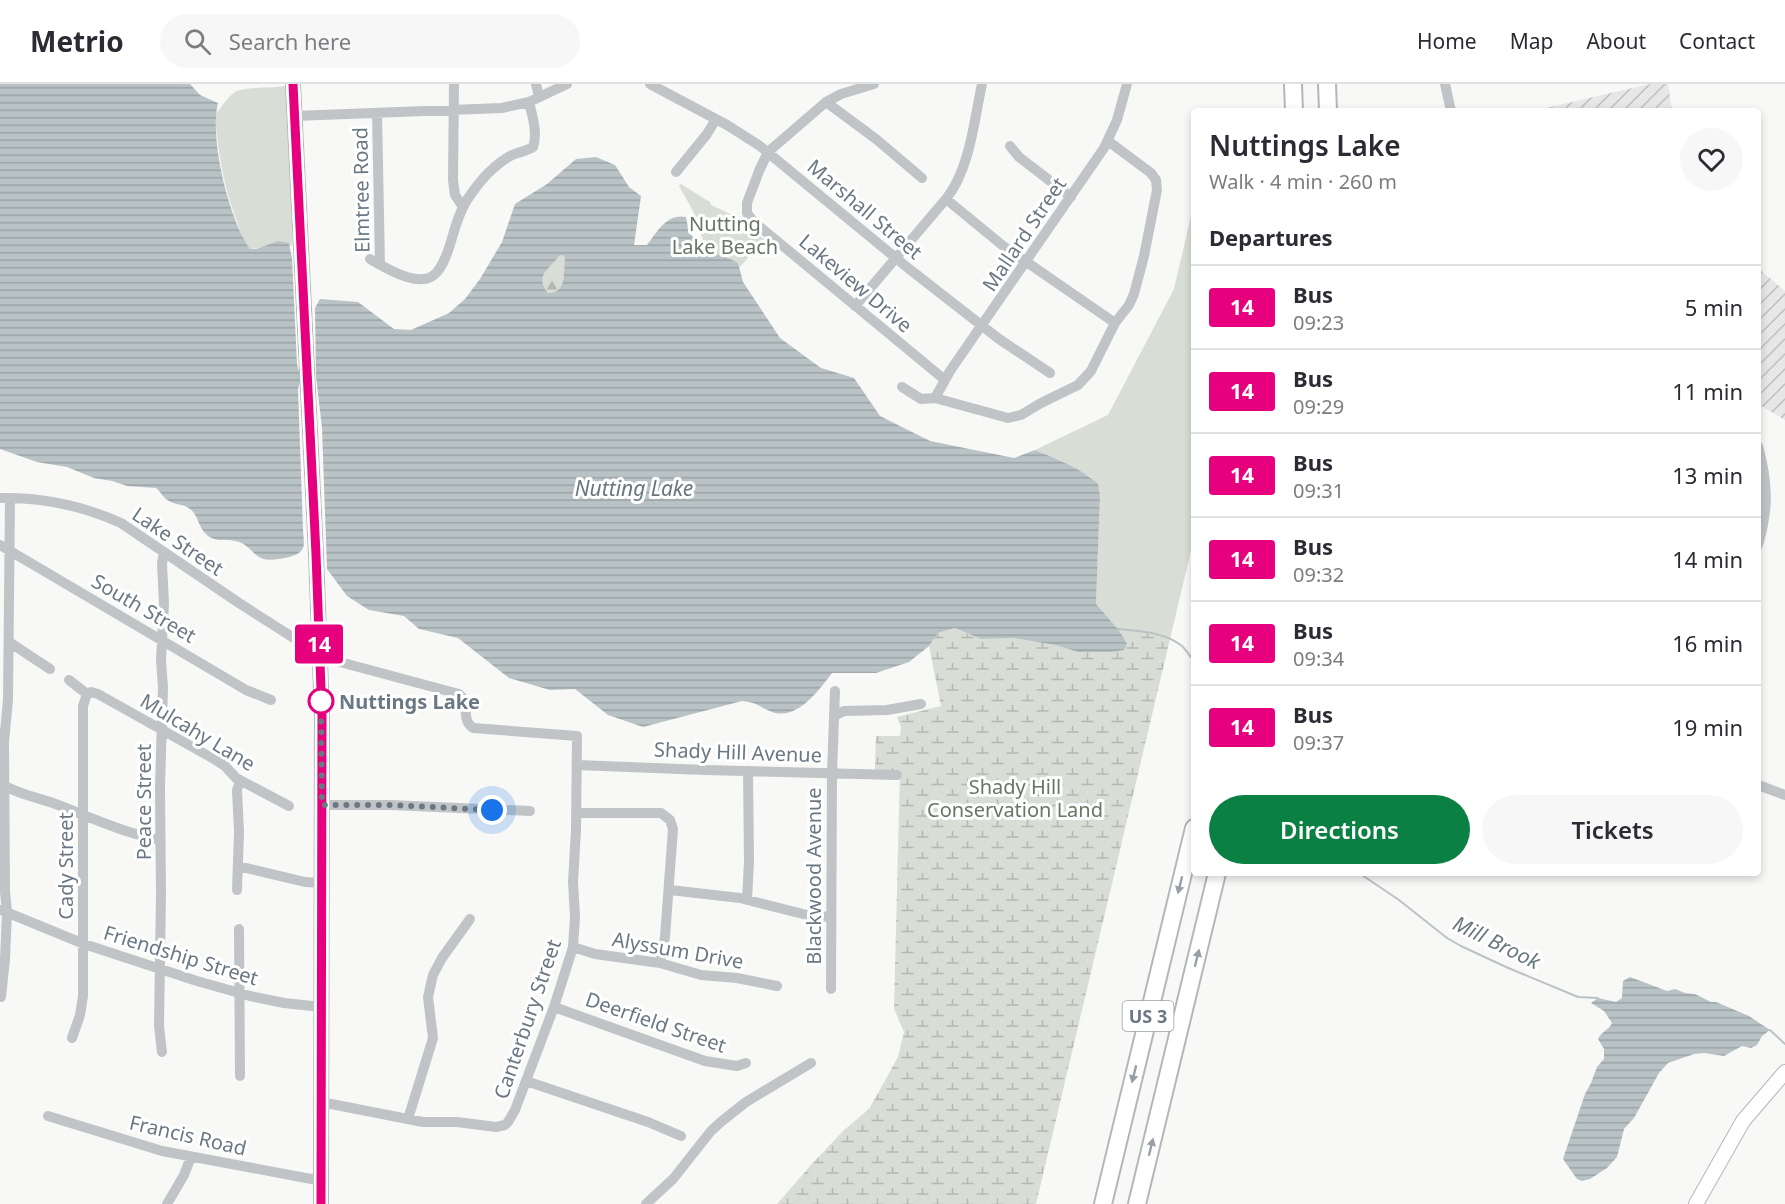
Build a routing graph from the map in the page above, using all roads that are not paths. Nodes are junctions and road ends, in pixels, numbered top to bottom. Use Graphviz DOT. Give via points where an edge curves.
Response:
graph roads {
  1 [pos="293,84"];
  2 [pos="454,84"];
  3 [pos="536,84"];
  4 [pos="567,84"];
  5 [pos="650,84"];
  6 [pos="874,84"];
  7 [pos="982,84"];
  8 [pos="1127,84"];
  9 [pos="1293,84"];
  10 [pos="1327,84"];
  11 [pos="1444,84"];
  12 [pos="842,89"];
  13 [pos="534,100"];
  14 [pos="826,102"];
  15 [pos="1294,108"];
  16 [pos="1328,108"];
  17 [pos="1450,108"];
  18 [pos="455,110"];
  19 [pos="377,113"];
  20 [pos="295,116"];
  21 [pos="716,119"];
  22 [pos="1108,141"];
  23 [pos="1010,146"];
  24 [pos="768,152"];
  25 [pos="676,172"];
  26 [pos="922,178"];
  27 [pos="1071,197"];
  28 [pos="946,199"];
  29 [pos="463,207"];
  30 [pos="896,257"];
  31 [pos="1026,262"];
  32 [pos="855,306"];
  33 [pos="1115,323"];
  34 [pos="982,326"];
  35 [pos="1050,373"];
  36 [pos="945,380"];
  37 [pos="902,387"];
  38 [pos="935,398"];
  39 [pos="1761,458"];
  40 [pos="5,498"];
  41 [pos="1761,532"];
  42 [pos="5,548"];
  43 [pos="164,552"];
  44 [pos="6,636"];
  45 [pos="163,640"];
  46 [pos="320,655"];
  47 [pos="50,669"];
  48 [pos="69,680"];
  49 [pos="835,691"];
  50 [pos="87,694"];
  51 [pos="271,700"];
  52 [pos="921,704"];
  53 [pos="834,716"];
  54 [pos="161,730"];
  55 [pos="577,736"];
  56 [pos="577,765"];
  57 [pos="748,771"];
  58 [pos="832,774"];
  59 [pos="897,775"];
  60 [pos="240,781"];
  61 [pos="2,784"];
  62 [pos="1761,786"];
  63 [pos="1785,795"];
  64 [pos="322,805"];
  65 [pos="289,806"];
  66 [pos="530,810"];
  67 [pos="576,813"];
  68 [pos="82,814"];
  69 [pos="160,840"];
  70 [pos="1191,840"];
  71 [pos="238,866"];
  72 [pos="1216,876"];
  73 [pos="321,883"];
  74 [pos="237,890"];
  75 [pos="669,890"];
  76 [pos="747,900"];
  77 [pos="3,911"];
  78 [pos="831,917"];
  79 [pos="470,919"];
  80 [pos="238,929"];
  81 [pos="84,944"];
  82 [pos="573,947"];
  83 [pos="660,963"];
  84 [pos="160,969"];
  85 [pos="777,986"];
  86 [pos="831,989"];
  87 [pos="238,993"];
  88 [pos="0,997"];
  89 [pos="554,1006"];
  90 [pos="321,1007"];
  91 [pos="72,1038"];
  92 [pos="162,1052"];
  93 [pos="746,1063"];
  94 [pos="811,1064"];
  95 [pos="1785,1072"];
  96 [pos="240,1076"];
  97 [pos="526,1081"];
  98 [pos="321,1101"];
  99 [pos="48,1116"];
  100 [pos="408,1119"];
  101 [pos="681,1136"];
  102 [pos="191,1157"];
  103 [pos="322,1181"];
  104 [pos="167,1204"];
  105 [pos="321,1204"];
  106 [pos="646,1204"];
  107 [pos="1103,1204"];
  108 [pos="1137,1204"];
  109 [pos="1696,1204"];
  1 -- 20 [label="main road"];
  2 -- 18 [label="street"];
  3 -- 13 [label="street"];
  4 -- 13 [label="street"];
  5 -- 21 [label="street, Marshall Street"];
  6 -- 12 [label="street"];
  7 -- 28 [label="street" via="963,168"];
  8 -- 22 [label="street, Mallard Street"];
  9 -- 15 [label="highway"];
  10 -- 16 [label="highway"];
  11 -- 17 [label="street"];
  12 -- 14 [label="street"];
  13 -- 18 [label="street" via="502,108"];
  13 -- 29 [label="street" via="533,147 500,162"];
  14 -- 24 [label="street"];
  14 -- 26 [label="street"];
  18 -- 19 [label="street"];
  18 -- 29 [label="street" via="453,180 455,195"];
  19 -- 20 [label="street"];
  19 -- 29 [label="street, Elmtree Road" via="375,262 403,276 433,276 443,261"];
  20 -- 46 [label="main road"];
  21 -- 24 [label="street, Marshall Street"];
  21 -- 25 [label="street"];
  22 -- 27 [label="street, Mallard Street"];
  22 -- 33 [label="street" via="1156,180 1134,294"];
  23 -- 27 [label="street"];
  24 -- 30 [label="street, Marshall Street"];
  24 -- 32 [label="street, Lakeview Drive" via="747,203 747,213"];
  27 -- 31 [label="street, Mallard Street"];
  28 -- 30 [label="street"];
  28 -- 31 [label="street"];
  30 -- 32 [label="street"];
  30 -- 34 [label="street, Marshall Street"];
  31 -- 33 [label="street"];
  31 -- 34 [label="street, Mallard Street"];
  32 -- 36 [label="street, Lakeview Drive"];
  33 -- 38 [label="street" via="1082,382 1017,417 1003,418"];
  34 -- 35 [label="street, Marshall Street"];
  34 -- 36 [label="street, Mallard Street"];
  36 -- 38 [label="street, Mallard Street"];
  37 -- 38 [label="street" via="921,399"];
  39 -- 41 [label="street" via="1767,493"];
  40 -- 42 [label="street"];
  40 -- 43 [label="street, Lake Street" via="52,502 113,520"];
  42 -- 44 [label="street"];
  42 -- 45 [label="street, South Street"];
  43 -- 45 [label="street, Peace Street"];
  43 -- 46 [label="street, Lake Street"];
  44 -- 47 [label="street"];
  44 -- 61 [label="street" via="8,700"];
  45 -- 51 [label="street, South Street" via="246,690"];
  45 -- 54 [label="street, Peace Street"];
  46 -- 55 [label="street, Lake Street" via="455,692 465,700 466,721 473,728"];
  46 -- 64 [label="main road"];
  48 -- 50 [label="street, Mulcahy Lane"];
  49 -- 53 [label="street, Blackwood Avenue"];
  50 -- 54 [label="street, Mulcahy Lane" via="98,694"];
  50 -- 68 [label="street, Cady Street" via="83,706"];
  52 -- 53 [label="street" via="844,711"];
  53 -- 58 [label="street, Blackwood Avenue"];
  54 -- 60 [label="street, Mulcahy Lane" via="214,759"];
  54 -- 69 [label="street, Peace Street"];
  55 -- 56 [label="street, Canterbury Street"];
  56 -- 57 [label="street, Shady Hill Avenue"];
  56 -- 67 [label="street, Canterbury Street"];
  57 -- 58 [label="street, Shady Hill Avenue"];
  57 -- 76 [label="street"];
  58 -- 59 [label="street, Shady Hill Avenue"];
  58 -- 78 [label="street, Blackwood Avenue"];
  60 -- 65 [label="street, Mulcahy Lane"];
  60 -- 71 [label="street"];
  61 -- 68 [label="street"];
  61 -- 77 [label="street"];
  62 -- 63 [label="street"];
  64 -- 66 [label="street"];
  64 -- 73 [label="main road"];
  67 -- 75 [label="street" via="645,812 667,816 673,829"];
  67 -- 82 [label="street, Canterbury Street"];
  68 -- 69 [label="street"];
  68 -- 81 [label="street, Cady Street"];
  69 -- 84 [label="street, Peace Street"];
  70 -- 107 [label="highway, US 3, one-way"];
  71 -- 73 [label="street"];
  71 -- 74 [label="street"];
  108 -- 72 [label="highway, US 3, one-way"];
  73 -- 90 [label="main road"];
  75 -- 76 [label="street"];
  75 -- 83 [label="street"];
  76 -- 78 [label="street"];
  77 -- 81 [label="street, Friendship Street"];
  77 -- 88 [label="street" via="5,959"];
  78 -- 86 [label="street, Blackwood Avenue"];
  79 -- 100 [label="street" via="433,975 428,997 433,1038"];
  80 -- 87 [label="street"];
  81 -- 84 [label="street, Friendship Street"];
  81 -- 91 [label="street, Cady Street" via="82,1006"];
  82 -- 83 [label="street, Alyssum Drive"];
  82 -- 89 [label="street, Canterbury Street"];
  83 -- 85 [label="street, Alyssum Drive" via="696,974"];
  84 -- 87 [label="street, Friendship Street"];
  84 -- 92 [label="street, Peace Street"];
  87 -- 90 [label="street, Friendship Street"];
  87 -- 96 [label="street"];
  89 -- 93 [label="street, Deerfield Street" via="712,1063"];
  89 -- 97 [label="street, Canterbury Street"];
  90 -- 98 [label="main road"];
  94 -- 106 [label="street" via="722,1120 673,1179"];
  95 -- 109 [label="main road" via="1743,1121"];
  97 -- 100 [label="street, Canterbury Street" via="512,1117 501,1127"];
  97 -- 101 [label="street"];
  98 -- 100 [label="street, Canterbury Street"];
  98 -- 103 [label="main road"];
  99 -- 102 [label="street, Francis Road"];
  102 -- 103 [label="street, Francis Road"];
  102 -- 104 [label="street"];
  103 -- 105 [label="main road"];
}
